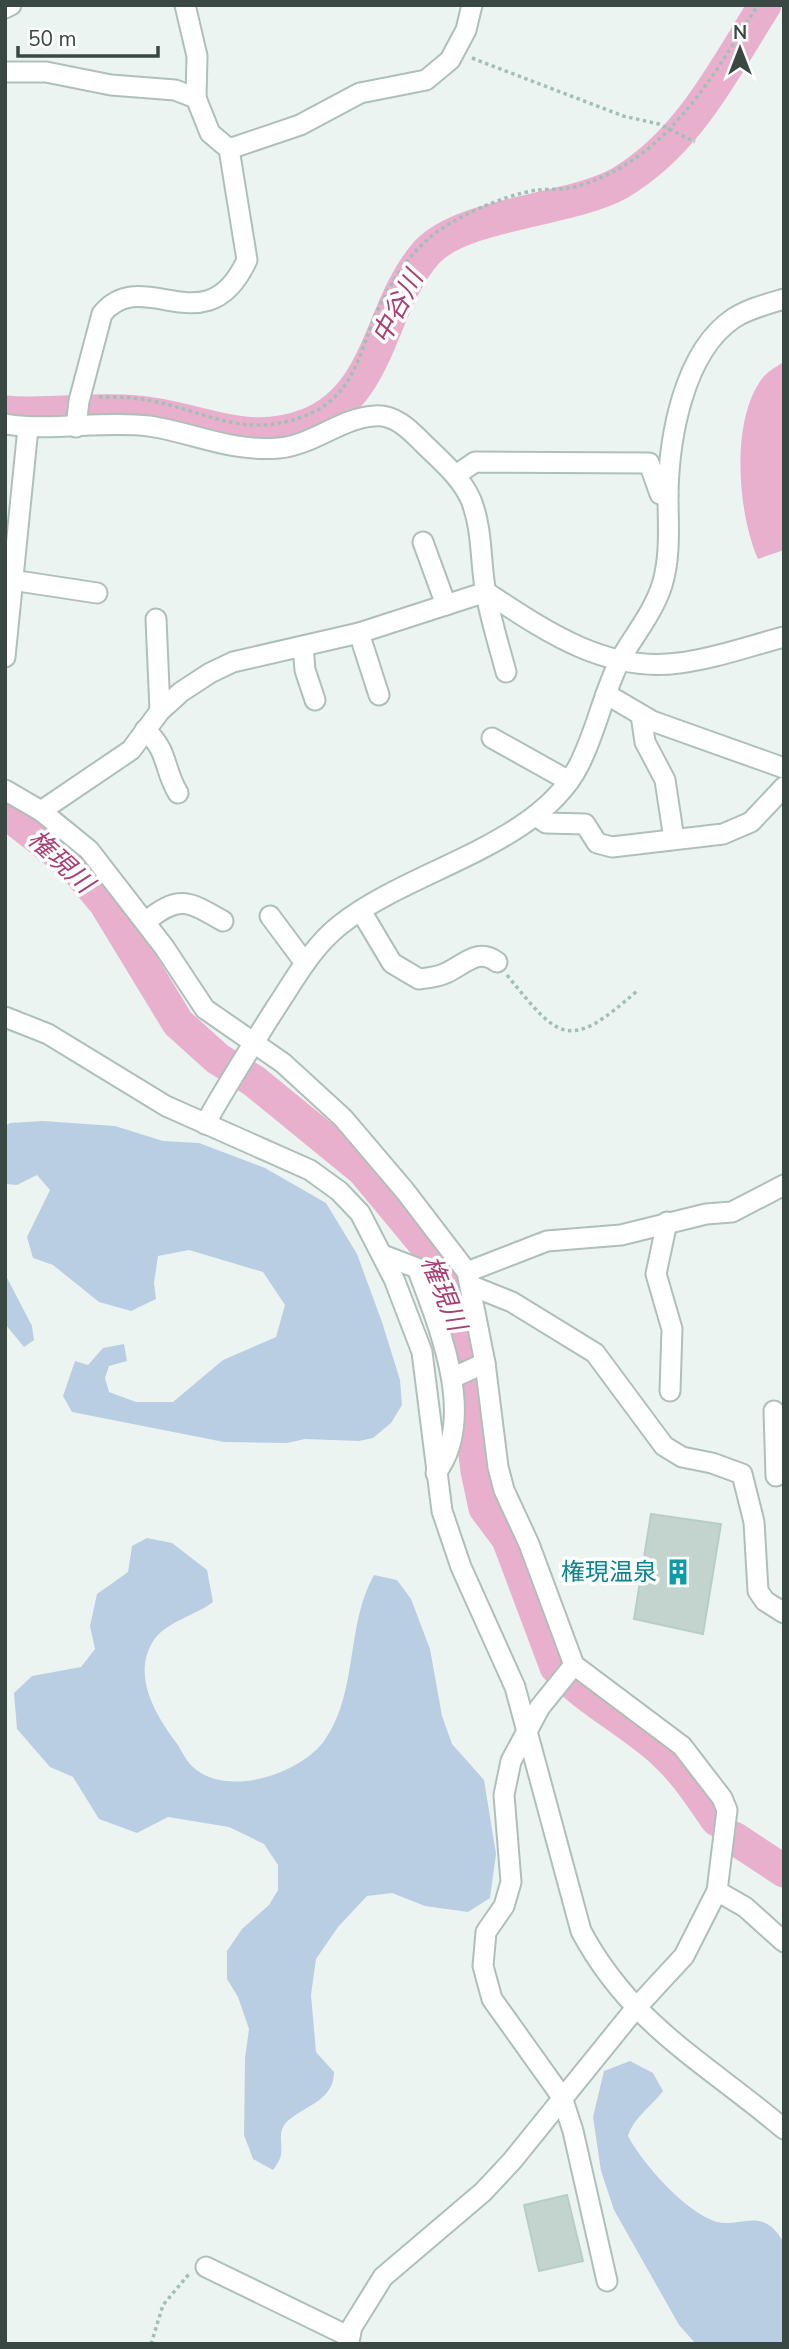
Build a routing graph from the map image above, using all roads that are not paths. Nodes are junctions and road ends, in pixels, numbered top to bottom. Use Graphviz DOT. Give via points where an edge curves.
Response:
graph roads {
  1 [pos="11,5"];
  2 [pos="185,5"];
  3 [pos="472,5"];
  4 [pos="5,8"];
  5 [pos="5,72"];
  6 [pos="196,98"];
  7 [pos="229,149"];
  8 [pos="784,299"];
  9 [pos="78,411"];
  10 [pos="5,424"];
  11 [pos="28,428"];
  12 [pos="456,475"];
  13 [pos="668,495"];
  14 [pos="423,542"];
  15 [pos="8,580"];
  16 [pos="486,592"];
  17 [pos="97,593"];
  18 [pos="446,605"];
  19 [pos="156,619"];
  20 [pos="359,634"];
  21 [pos="784,637"];
  22 [pos="303,646"];
  23 [pos="5,657"];
  24 [pos="620,661"];
  25 [pos="506,672"];
  26 [pos="606,694"];
  27 [pos="379,695"];
  28 [pos="315,700"];
  29 [pos="160,711"];
  30 [pos="641,715"];
  31 [pos="145,730"];
  32 [pos="492,738"];
  33 [pos="784,768"];
  34 [pos="569,781"];
  35 [pos="784,787"];
  36 [pos="5,790"];
  37 [pos="178,793"];
  38 [pos="41,811"];
  39 [pos="536,816"];
  40 [pos="674,839"];
  41 [pos="361,911"];
  42 [pos="219,912"];
  43 [pos="270,916"];
  44 [pos="145,922"];
  45 [pos="497,962"];
  46 [pos="305,963"];
  47 [pos="5,1017"];
  48 [pos="250,1049"];
  49 [pos="205,1124"];
  50 [pos="784,1185"];
  51 [pos="667,1222"];
  52 [pos="383,1255"];
  53 [pos="469,1279"];
  54 [pos="468,1371"];
  55 [pos="670,1391"];
  56 [pos="774,1411"];
  57 [pos="436,1473"];
  58 [pos="742,1474"];
  59 [pos="780,1477"];
  60 [pos="784,1613"];
  61 [pos="568,1673"];
  62 [pos="527,1728"];
  63 [pos="717,1891"];
  64 [pos="784,1942"];
  65 [pos="635,2009"];
  66 [pos="562,2097"];
  67 [pos="784,2129"];
  68 [pos="206,2267"];
  69 [pos="607,2281"];
  70 [pos="349,2340"];
  1 -- 4 [label="street"];
  2 -- 6 [label="street" via="197,56"];
  3 -- 7 [label="street" via="455,53 426,80 360,93 300,125"];
  5 -- 6 [label="street" via="46,72 111,85 175,90"];
  6 -- 7 [label="street" via="210,133"];
  7 -- 9 [label="street" via="247,244 242,273 209,301 175,303 131,295 110,304 102,314"];
  8 -- 13 [label="street" via="733,318 705,351 683,396 673,431"];
  9 -- 11 [label="street"];
  9 -- 12 [label="street" via="253,449 298,445 357,420 394,419"];
  10 -- 11 [label="street"];
  11 -- 15 [label="street"];
  12 -- 13 [label="street" via="475,462 649,463 656,488"];
  12 -- 16 [label="street" via="470,499 480,533"];
  13 -- 24 [label="street" via="668,562 663,584"];
  14 -- 18 [label="street"];
  15 -- 17 [label="street"];
  15 -- 23 [label="street"];
  16 -- 18 [label="street"];
  16 -- 24 [label="street" via="551,635"];
  16 -- 25 [label="street"];
  18 -- 20 [label="street"];
  19 -- 29 [label="street"];
  20 -- 22 [label="street"];
  20 -- 27 [label="street"];
  21 -- 24 [label="street" via="682,663"];
  22 -- 28 [label="street"];
  22 -- 29 [label="street" via="233,662 209,673"];
  24 -- 26 [label="street"];
  26 -- 30 [label="street"];
  26 -- 34 [label="street" via="591,741"];
  29 -- 31 [label="street"];
  30 -- 33 [label="street"];
  30 -- 40 [label="street" via="645,742 665,780"];
  31 -- 37 [label="street" via="165,755"];
  31 -- 38 [label="street" via="131,750"];
  32 -- 34 [label="street"];
  34 -- 39 [label="street"];
  35 -- 40 [label="street" via="751,822 723,834"];
  36 -- 38 [label="street"];
  38 -- 44 [label="street" via="89,850"];
  39 -- 40 [label="street" via="546,823 585,824 603,847"];
  39 -- 41 [label="street"];
  41 -- 45 [label="street" via="392,962 419,979 481,956"];
  41 -- 46 [label="street" via="320,942"];
  42 -- 44 [label="street" via="178,902"];
  43 -- 46 [label="street"];
  44 -- 48 [label="street" via="205,1009"];
  46 -- 48 [label="street"];
  47 -- 49 [label="street" via="48,1034 126,1084"];
  48 -- 49 [label="street"];
  48 -- 53 [label="street" via="310,1085 343,1118 405,1191"];
  49 -- 52 [label="street" via="310,1170 339,1191 360,1213"];
  50 -- 51 [label="street" via="732,1212"];
  51 -- 53 [label="street" via="621,1235 547,1241"];
  51 -- 55 [label="street" via="656,1274 671,1329"];
  52 -- 54 [label="street" via="417,1268 442,1333"];
  52 -- 57 [label="street" via="422,1352"];
  53 -- 54 [label="street"];
  53 -- 58 [label="street" via="595,1353 664,1446 682,1457"];
  54 -- 57 [label="street" via="454,1396 446,1459"];
  54 -- 61 [label="street"];
  56 -- 59 [label="street"];
  57 -- 62 [label="street" via="442,1511 461,1567 514,1687"];
  58 -- 59 [label="street"];
  58 -- 60 [label="street" via="754,1522 758,1591"];
  61 -- 62 [label="street"];
  61 -- 63 [label="street" via="682,1746 722,1798 727,1810"];
  62 -- 65 [label="street" via="581,1931 598,1963"];
  62 -- 66 [label="street" via="511,1761 504,1795 511,1882 504,1906 486,1932 483,1966 492,1999"];
  63 -- 64 [label="street" via="745,1907"];
  63 -- 65 [label="street" via="684,1956"];
  65 -- 66 [label="street"];
  65 -- 67 [label="street"];
  66 -- 69 [label="street"];
  66 -- 70 [label="street" via="483,2192 383,2277"];
  68 -- 70 [label="street"];
}
